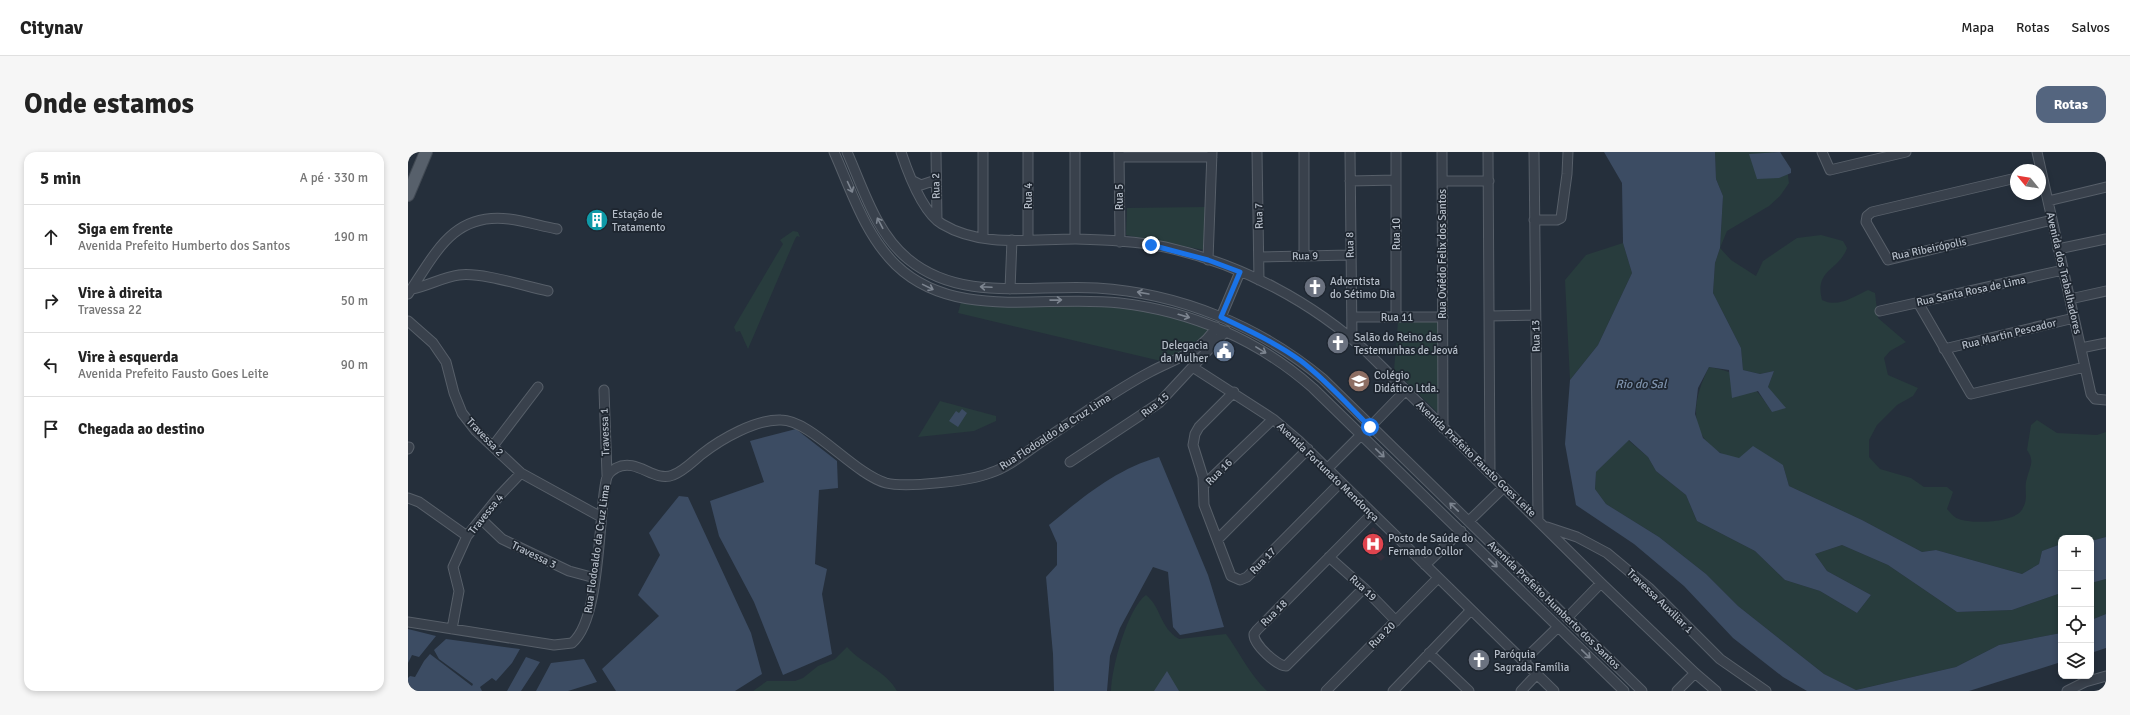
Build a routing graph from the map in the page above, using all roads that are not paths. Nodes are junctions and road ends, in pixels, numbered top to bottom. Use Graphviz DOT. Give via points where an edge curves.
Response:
graph roads {
  1 [pos="426,152"];
  2 [pos="834,152"];
  3 [pos="847,152"];
  4 [pos="900,152"];
  5 [pos="936,152"];
  6 [pos="982,152"];
  7 [pos="1028,152"];
  8 [pos="1075,152"];
  9 [pos="1257,152"];
  10 [pos="1304,152"];
  11 [pos="1350,152"];
  12 [pos="1396,152"];
  13 [pos="1442,152"];
  14 [pos="1488,152"];
  15 [pos="1534,152"];
  16 [pos="1568,152"];
  17 [pos="1822,152"];
  18 [pos="1906,152"];
  19 [pos="2037,152"];
  20 [pos="1119,154"];
  21 [pos="1164,155"];
  22 [pos="1212,155"];
  23 [pos="852,164"];
  24 [pos="2039,164"];
  25 [pos="841,170"];
  26 [pos="2010,179"];
  27 [pos="936,180"];
  28 [pos="1396,180"];
  29 [pos="913,181"];
  30 [pos="1350,181"];
  31 [pos="1442,181"];
  32 [pos="1489,181"];
  33 [pos="2106,187"];
  34 [pos="2046,193"];
  35 [pos="408,195"];
  36 [pos="2048,201"];
  37 [pos="937,220"];
  38 [pos="1534,220"];
  39 [pos="2052,220"];
  40 [pos="557,229"];
  41 [pos="983,238"];
  42 [pos="2106,239"];
  43 [pos="1012,240"];
  44 [pos="1028,240"];
  45 [pos="1076,240"];
  46 [pos="1120,242"];
  47 [pos="2058,249"];
  48 [pos="1304,256"];
  49 [pos="1350,256"];
  50 [pos="1259,257"];
  51 [pos="1208,260"];
  52 [pos="2063,270"];
  53 [pos="1240,272"];
  54 [pos="1259,280"];
  55 [pos="1010,289"];
  56 [pos="2106,291"];
  57 [pos="410,292"];
  58 [pos="548,292"];
  59 [pos="2070,299"];
  60 [pos="1921,302"];
  61 [pos="1880,311"];
  62 [pos="1535,315"];
  63 [pos="1396,316"];
  64 [pos="1490,316"];
  65 [pos="1221,317"];
  66 [pos="1352,317"];
  67 [pos="1443,317"];
  68 [pos="2074,318"];
  69 [pos="408,321"];
  70 [pos="1216,327"];
  71 [pos="1226,331"];
  72 [pos="1352,338"];
  73 [pos="2106,343"];
  74 [pos="2081,348"];
  75 [pos="1944,349"];
  76 [pos="2085,367"];
  77 [pos="1194,368"];
  78 [pos="1309,368"];
  79 [pos="1299,376"];
  80 [pos="538,387"];
  81 [pos="604,390"];
  82 [pos="1405,390"];
  83 [pos="1234,392"];
  84 [pos="2106,400"];
  85 [pos="1273,419"];
  86 [pos="1370,427"];
  87 [pos="1443,428"];
  88 [pos="1361,435"];
  89 [pos="493,446"];
  90 [pos="1308,450"];
  91 [pos="1070,462"];
  92 [pos="1327,468"];
  93 [pos="521,473"];
  94 [pos="1490,473"];
  95 [pos="607,475"];
  96 [pos="1340,483"];
  97 [pos="1204,485"];
  98 [pos="1504,487"];
  99 [pos="408,498"];
  100 [pos="1372,514"];
  101 [pos="601,517"];
  102 [pos="481,519"];
  103 [pos="1538,519"];
  104 [pos="1469,522"];
  105 [pos="1545,527"];
  106 [pos="1461,531"];
  107 [pos="467,536"];
  108 [pos="1218,539"];
  109 [pos="1329,557"];
  110 [pos="1425,565"];
  111 [pos="595,578"];
  112 [pos="1438,578"];
  113 [pos="1601,583"];
  114 [pos="1364,588"];
  115 [pos="1471,610"];
  116 [pos="1567,618"];
  117 [pos="1396,621"];
  118 [pos="408,622"];
  119 [pos="1558,627"];
  120 [pos="452,629"];
  121 [pos="1430,653"];
  122 [pos="1523,661"];
  123 [pos="1695,673"];
  124 [pos="1537,674"];
  125 [pos="2106,677"];
  126 [pos="1463,689"];
  127 [pos="1326,691"];
  128 [pos="1393,691"];
  129 [pos="1521,691"];
  130 [pos="1554,691"];
  131 [pos="1624,691"];
  132 [pos="1642,691"];
  133 [pos="1677,691"];
  134 [pos="1716,691"];
  135 [pos="1766,691"];
  136 [pos="2067,691"];
  1 -- 35 [label="main road"];
  2 -- 25 [label="street, Avenida Prefeito Humberto dos Santos"];
  3 -- 23 [label="street, Avenida Prefeito Humberto dos Santos"];
  4 -- 29 [label="street, Avenida Prefeito Fausto Goes Leite"];
  5 -- 27 [label="street, Rua 2"];
  6 -- 41 [label="street"];
  7 -- 44 [label="street, Rua 4"];
  8 -- 45 [label="street"];
  9 -- 50 [label="street, Rua 7"];
  10 -- 48 [label="street"];
  11 -- 30 [label="street, Rua 8"];
  12 -- 28 [label="street, Rua 10"];
  13 -- 31 [label="street, Rua Oviêdo Felix dos Santos"];
  14 -- 32 [label="street"];
  15 -- 38 [label="street, Rua 13"];
  16 -- 38 [label="street" via="1561,218"];
  17 -- 18 [label="street" via="1830,170"];
  19 -- 24 [label="street, Avenida dos Trabalhadores"];
  20 -- 21 [label="street"];
  20 -- 46 [label="street, Rua 5"];
  21 -- 22 [label="street"];
  22 -- 51 [label="street"];
  23 -- 25 [label="street"];
  55 -- 23 [label="street, Avenida Prefeito Humberto dos Santos, one-way" via="955,284 933,275 907,258 884,230"];
  25 -- 70 [label="street, Avenida Prefeito Humberto dos Santos, one-way" via="877,243 896,265 932,289 951,296 986,301 1072,300 1121,303 1176,314"];
  26 -- 39 [label="street, Rua Ribeirópolis" via="1872,212 1867,216 1866,222 1888,260"];
  27 -- 29 [label="street" via="921,185"];
  27 -- 37 [label="street, Rua 2"];
  28 -- 30 [label="street"];
  28 -- 63 [label="street, Rua 10"];
  29 -- 37 [label="street, Avenida Prefeito Fausto Goes Leite" via="922,200"];
  30 -- 49 [label="street, Rua 8"];
  31 -- 32 [label="street"];
  31 -- 67 [label="street, Rua Oviêdo Felix dos Santos"];
  32 -- 64 [label="street"];
  33 -- 36 [label="street"];
  34 -- 36 [label="street, Avenida dos Trabalhadores"];
  36 -- 39 [label="street, Avenida dos Trabalhadores"];
  37 -- 41 [label="street, Avenida Prefeito Fausto Goes Leite" via="962,233"];
  38 -- 62 [label="street, Rua 13"];
  39 -- 47 [label="street, Avenida dos Trabalhadores"];
  40 -- 57 [label="street" via="508,219 484,220 464,225 439,248"];
  41 -- 43 [label="street, Avenida Prefeito Fausto Goes Leite"];
  42 -- 47 [label="street"];
  43 -- 44 [label="street, Avenida Prefeito Fausto Goes Leite"];
  43 -- 55 [label="street"];
  44 -- 45 [label="street, Avenida Prefeito Fausto Goes Leite"];
  45 -- 46 [label="street, Avenida Prefeito Fausto Goes Leite"];
  46 -- 51 [label="street, Avenida Prefeito Fausto Goes Leite" via="1165,247"];
  47 -- 52 [label="street, Avenida dos Trabalhadores"];
  48 -- 49 [label="street, Rua 9"];
  48 -- 50 [label="street, Rua 9"];
  49 -- 66 [label="street, Rua 8"];
  50 -- 54 [label="street, Rua 7"];
  51 -- 53 [label="street, Avenida Prefeito Fausto Goes Leite"];
  52 -- 59 [label="street, Avenida dos Trabalhadores"];
  52 -- 60 [label="street, Rua Santa Rosa de Lima"];
  53 -- 54 [label="street, Avenida Prefeito Fausto Goes Leite"];
  53 -- 65 [label="street"];
  54 -- 72 [label="street, Avenida Prefeito Fausto Goes Leite" via="1301,301"];
  65 -- 55 [label="street, Avenida Prefeito Humberto dos Santos, one-way" via="1187,304 1139,292 1097,288"];
  56 -- 59 [label="street"];
  57 -- 58 [label="street" via="454,275 470,274"];
  59 -- 68 [label="street, Avenida dos Trabalhadores"];
  60 -- 61 [label="street, Rua Santa Rosa de Lima"];
  60 -- 75 [label="street" via="1920,306"];
  62 -- 64 [label="street"];
  62 -- 103 [label="street, Rua 13"];
  63 -- 66 [label="street, Rua 11"];
  63 -- 67 [label="street, Rua 11"];
  64 -- 94 [label="street"];
  65 -- 78 [label="street, Avenida Prefeito Humberto dos Santos" via="1278,346"];
  66 -- 72 [label="street, Rua 8"];
  67 -- 87 [label="street, Rua Oviêdo Felix dos Santos"];
  68 -- 74 [label="street, Avenida dos Trabalhadores"];
  68 -- 75 [label="street, Rua Martin Pescador"];
  69 -- 89 [label="street, Travessa 2" via="433,343 443,357 462,412 476,431"];
  70 -- 71 [label="street, Avenida Prefeito Humberto dos Santos"];
  70 -- 95 [label="street, Rua Flodoaldo da Cruz Lima" via="1208,339 1192,352 1136,380 1008,465 980,476 908,485 887,483 867,473 798,425 784,420 771,421 723,439 671,476 660,476 628,464 617,467"];
  71 -- 77 [label="street, Rua 15"];
  71 -- 79 [label="street, Avenida Prefeito Humberto dos Santos, one-way" via="1258,348"];
  72 -- 82 [label="street, Avenida Prefeito Fausto Goes Leite"];
  73 -- 74 [label="street, Avenida dos Trabalhadores"];
  74 -- 76 [label="street, Avenida dos Trabalhadores"];
  75 -- 76 [label="street" via="1971,394"];
  76 -- 84 [label="street, Avenida dos Trabalhadores" via="2092,397 2096,400"];
  77 -- 83 [label="street, Avenida Fortunato Mendonça"];
  77 -- 91 [label="street, Rua 15" via="1152,409"];
  78 -- 79 [label="street"];
  78 -- 86 [label="street, Avenida Prefeito Humberto dos Santos"];
  79 -- 88 [label="street, Avenida Prefeito Humberto dos Santos"];
  80 -- 89 [label="street"];
  81 -- 95 [label="street, Travessa 1"];
  82 -- 86 [label="street"];
  82 -- 87 [label="street, Avenida Prefeito Fausto Goes Leite"];
  83 -- 85 [label="street, Avenida Fortunato Mendonça"];
  83 -- 97 [label="street" via="1195,434 1193,444"];
  85 -- 90 [label="street, Avenida Fortunato Mendonça"];
  85 -- 97 [label="street, Rua 16"];
  104 -- 86 [label="street, Avenida Prefeito Humberto dos Santos, one-way"];
  87 -- 94 [label="street, Avenida Prefeito Fausto Goes Leite"];
  88 -- 92 [label="street"];
  88 -- 106 [label="street, Avenida Prefeito Humberto dos Santos, one-way"];
  89 -- 93 [label="street, Travessa 2"];
  90 -- 92 [label="street, Avenida Fortunato Mendonça"];
  90 -- 108 [label="street"];
  92 -- 96 [label="street, Avenida Fortunato Mendonça"];
  93 -- 101 [label="street, Travessa 2"];
  93 -- 102 [label="street, Travessa 4"];
  94 -- 98 [label="street, Avenida Prefeito Fausto Goes Leite"];
  95 -- 101 [label="street, Rua Flodoaldo da Cruz Lima"];
  96 -- 100 [label="street, Avenida Fortunato Mendonça"];
  96 -- 108 [label="street, Rua 17" via="1244,579 1235,578 1230,574"];
  97 -- 108 [label="street, Rua 16" via="1203,500"];
  98 -- 103 [label="street, Avenida Prefeito Fausto Goes Leite"];
  98 -- 104 [label="street"];
  99 -- 107 [label="street" via="419,502"];
  100 -- 109 [label="street, Rua 18"];
  100 -- 110 [label="street, Avenida Fortunato Mendonça"];
  101 -- 111 [label="street, Rua Flodoaldo da Cruz Lima"];
  102 -- 107 [label="street, Travessa 4"];
  102 -- 111 [label="street, Travessa 3" via="502,539 569,572"];
  103 -- 105 [label="street, Avenida Prefeito Fausto Goes Leite"];
  104 -- 116 [label="street, Avenida Prefeito Humberto dos Santos"];
  105 -- 113 [label="street, Avenida Prefeito Fausto Goes Leite"];
  105 -- 135 [label="street, Travessa Auxiliar 1" via="1577,537 1607,553 1649,588 1720,659"];
  106 -- 110 [label="street"];
  106 -- 119 [label="street, Avenida Prefeito Humberto dos Santos, one-way"];
  107 -- 120 [label="street, Travessa 4" via="453,567 459,591"];
  109 -- 114 [label="street, Rua 19"];
  109 -- 114 [label="street, Rua 18" via="1254,633 1254,640 1277,664 1289,664"];
  110 -- 112 [label="street, Avenida Fortunato Mendonça"];
  111 -- 120 [label="street, Rua Flodoaldo da Cruz Lima" via="586,624 572,643 554,645"];
  112 -- 115 [label="street, Avenida Fortunato Mendonça"];
  112 -- 117 [label="street, Rua 20"];
  113 -- 116 [label="street"];
  113 -- 123 [label="street, Avenida Prefeito Fausto Goes Leite"];
  114 -- 117 [label="street, Rua 19"];
  115 -- 121 [label="street"];
  115 -- 122 [label="street, Avenida Fortunato Mendonça"];
  116 -- 132 [label="street, Avenida Prefeito Humberto dos Santos"];
  117 -- 127 [label="street, Rua 20"];
  118 -- 120 [label="street, Rua Flodoaldo da Cruz Lima"];
  119 -- 122 [label="street"];
  119 -- 131 [label="street, Avenida Prefeito Humberto dos Santos, one-way"];
  121 -- 126 [label="street"];
  121 -- 128 [label="street"];
  122 -- 124 [label="street, Avenida Fortunato Mendonça"];
  123 -- 133 [label="street"];
  123 -- 134 [label="street, Avenida Prefeito Fausto Goes Leite"];
  124 -- 129 [label="street"];
  124 -- 130 [label="street, Avenida Fortunato Mendonça"];
  125 -- 136 [label="street" via="2086,682"];
}
